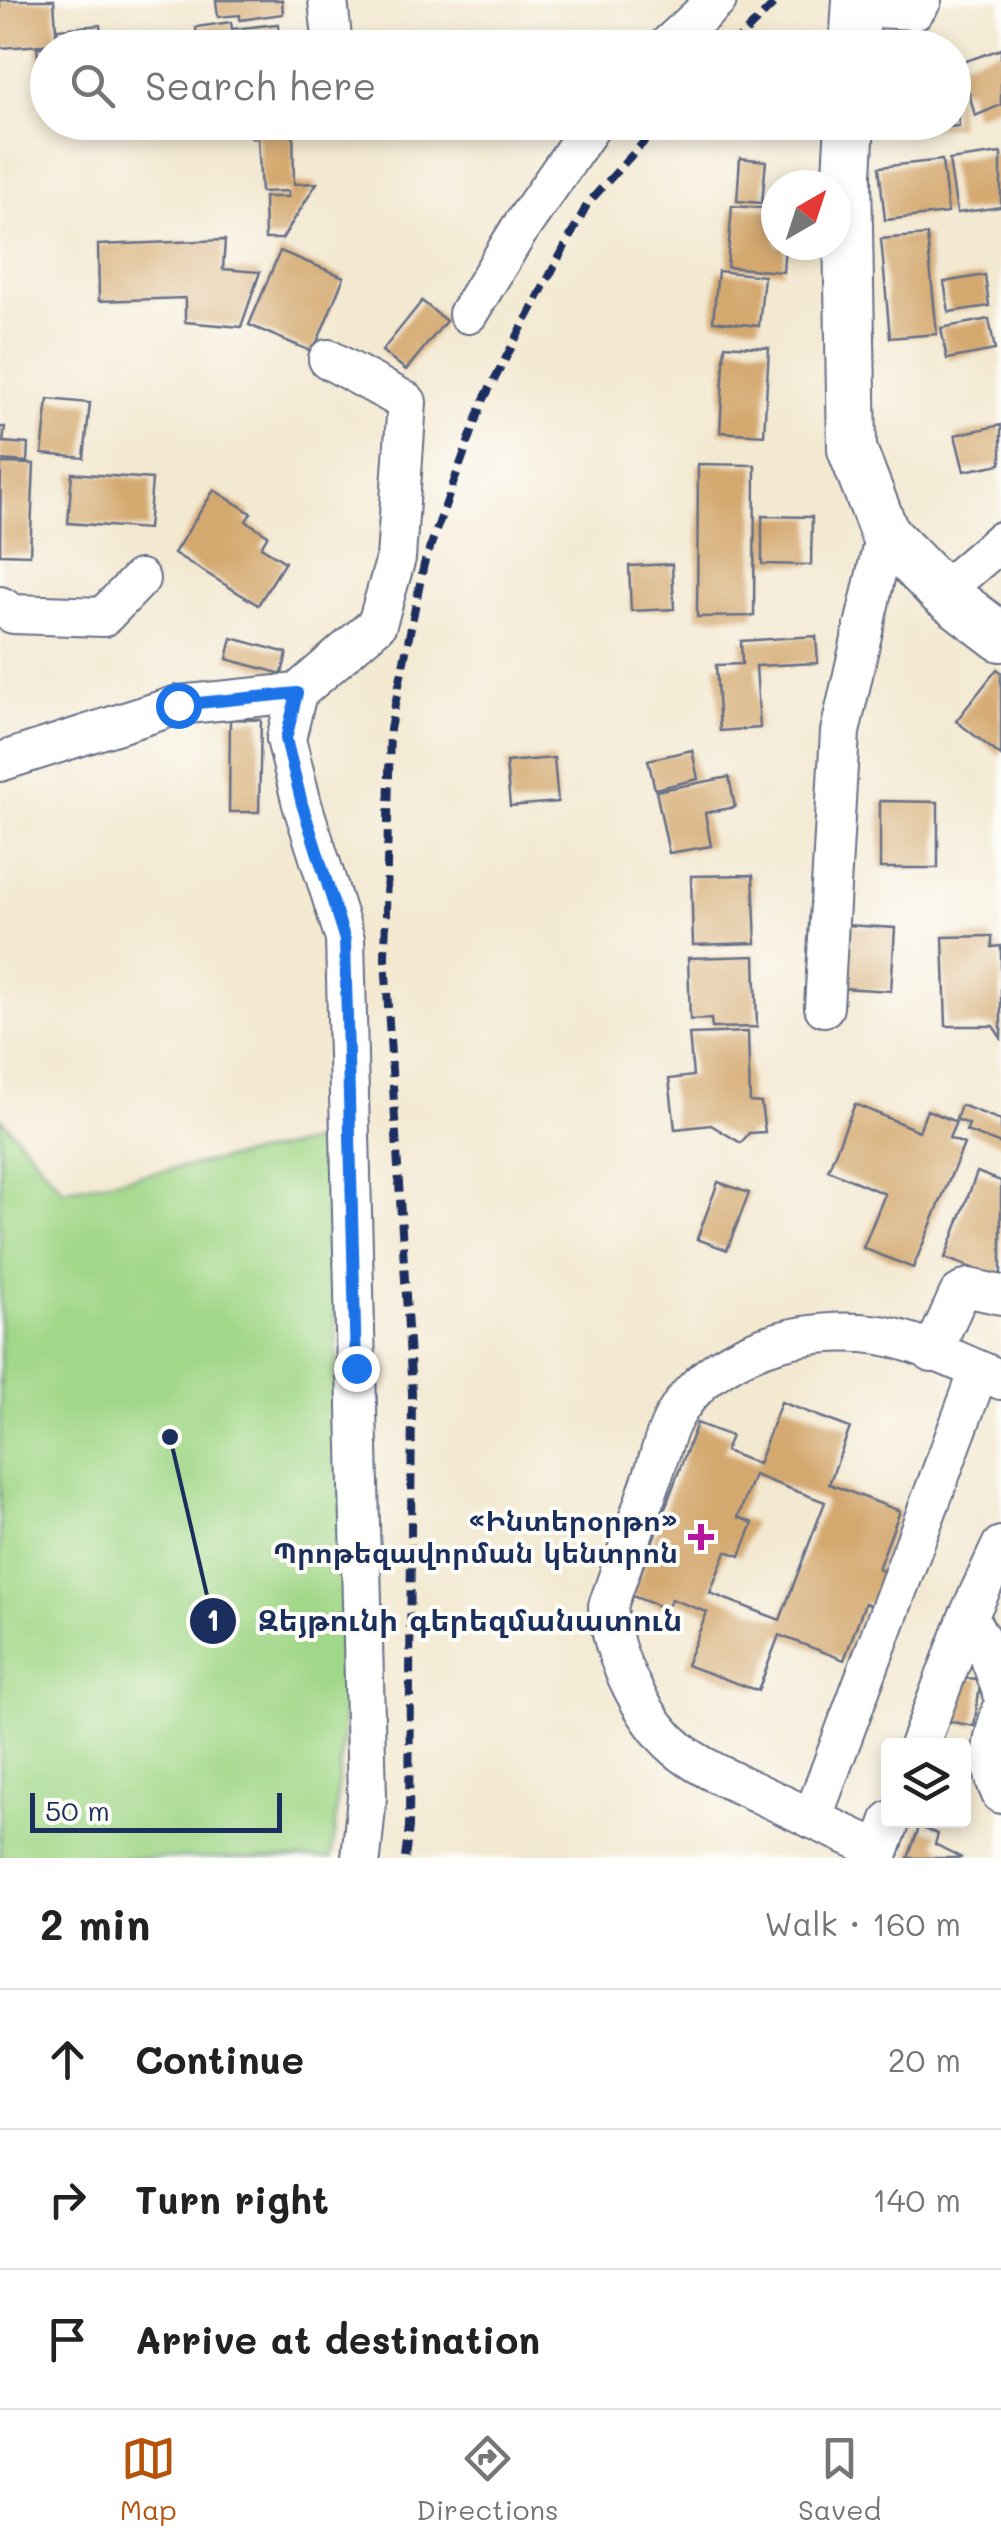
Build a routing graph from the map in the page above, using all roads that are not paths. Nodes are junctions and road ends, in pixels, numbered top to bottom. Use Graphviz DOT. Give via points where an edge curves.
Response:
graph roads {
  1 [pos="328,0"];
  2 [pos="716,0"];
  3 [pos="922,0"];
  4 [pos="856,18"];
  5 [pos="331,30"];
  6 [pos="684,30"];
  7 [pos="582,140"];
  8 [pos="849,140"];
  9 [pos="468,314"];
  10 [pos="328,359"];
  11 [pos="885,534"];
  12 [pos="1001,541"];
  13 [pos="140,578"];
  14 [pos="942,592"];
  15 [pos="0,606"];
  16 [pos="1001,637"];
  17 [pos="297,693"];
  18 [pos="0,762"];
  19 [pos="824,1006"];
  20 [pos="1001,1295"];
  21 [pos="932,1353"];
  22 [pos="990,1376"];
  23 [pos="1001,1546"];
  24 [pos="968,1617"];
  25 [pos="1001,1688"];
  26 [pos="1001,1712"];
  27 [pos="923,1738"];
  28 [pos="1001,1794"];
  29 [pos="812,1819"];
  30 [pos="882,1843"];
  31 [pos="361,1858"];
  1 -- 5 [label="street"];
  2 -- 6 [label="street"];
  3 -- 4 [label="street" via="916,10"];
  7 -- 9 [label="street"];
  8 -- 11 [label="main road" via="852,449"];
  10 -- 17 [label="street" via="406,402 396,558 377,624"];
  11 -- 14 [label="main road"];
  11 -- 19 [label="street" via="840,732"];
  12 -- 14 [label="street"];
  13 -- 15 [label="street" via="103,617 12,614"];
  14 -- 16 [label="main road"];
  17 -- 18 [label="street" via="178,705"];
  17 -- 31 [label="street" via="286,739 345,940 367,1797"];
  20 -- 21 [label="street" via="969,1288 959,1294"];
  21 -- 22 [label="street"];
  21 -- 29 [label="street" via="884,1336 825,1333 741,1355 708,1377 672,1419 608,1606 618,1658 654,1723 682,1753"];
  22 -- 29 [label="street"];
  23 -- 24 [label="street"];
  24 -- 25 [label="street"];
  24 -- 27 [label="street"];
  26 -- 28 [label="street" via="990,1746"];
  29 -- 30 [label="street"];
}
